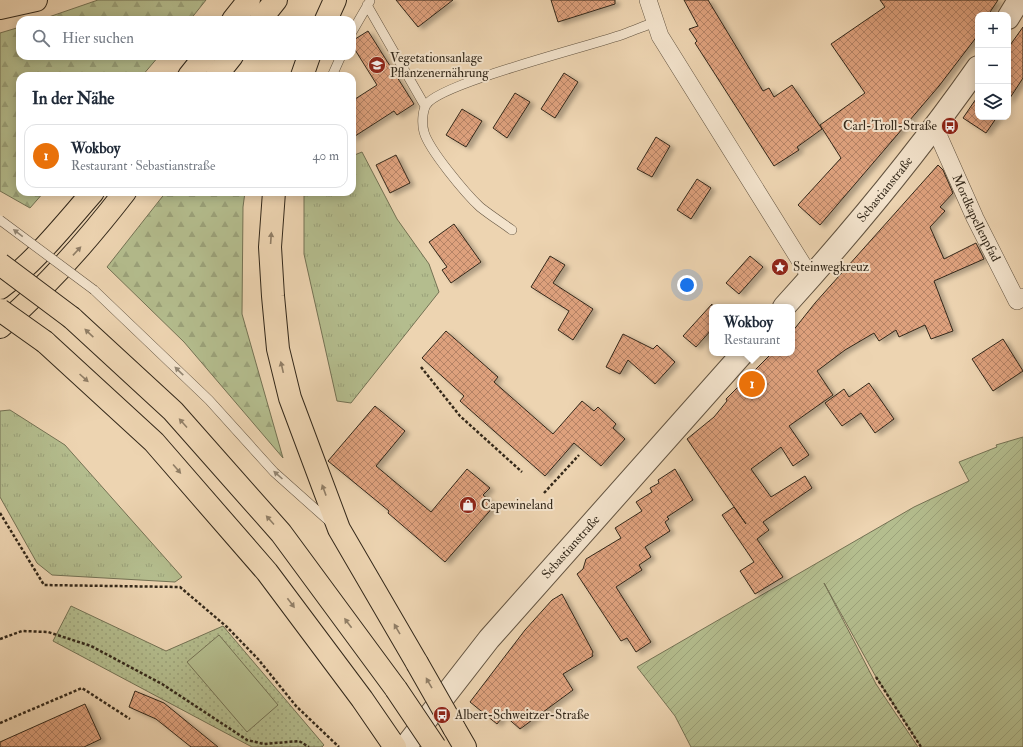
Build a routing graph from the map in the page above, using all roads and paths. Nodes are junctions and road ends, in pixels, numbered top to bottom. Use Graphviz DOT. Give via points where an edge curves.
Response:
graph roads {
  1 [pos="36,0"];
  2 [pos="249,0"];
  3 [pos="276,0"];
  4 [pos="335,0"];
  5 [pos="648,0"];
  6 [pos="1019,0"];
  7 [pos="369,3"];
  8 [pos="0,8"];
  9 [pos="1011,13"];
  10 [pos="236,16"];
  11 [pos="263,16"];
  12 [pos="328,16"];
  13 [pos="655,22"];
  14 [pos="356,25"];
  15 [pos="202,60"];
  16 [pos="229,60"];
  17 [pos="308,60"];
  18 [pos="339,60"];
  19 [pos="975,71"];
  20 [pos="192,72"];
  21 [pos="219,72"];
  22 [pos="303,72"];
  23 [pos="334,72"];
  24 [pos="425,106"];
  25 [pos="935,128"];
  26 [pos="90,196"];
  27 [pos="122,196"];
  28 [pos="274,196"];
  29 [pos="0,220"];
  30 [pos="512,230"];
  31 [pos="0,264"];
  32 [pos="811,278"];
  33 [pos="0,288"];
  34 [pos="1023,297"];
  35 [pos="787,304"];
  36 [pos="0,310"];
  37 [pos="0,327"];
  38 [pos="739,356"];
  39 [pos="421,367"];
  40 [pos="578,455"];
  41 [pos="522,472"];
  42 [pos="544,493"];
  43 [pos="0,513"];
  44 [pos="339,529"];
  45 [pos="0,639"];
  46 [pos="876,677"];
  47 [pos="130,719"];
  48 [pos="0,723"];
  49 [pos="309,747"];
  50 [pos="340,747"];
  51 [pos="395,747"];
  52 [pos="405,747"];
  53 [pos="435,747"];
  54 [pos="465,747"];
  55 [pos="921,747"];
  1 -- 8 [label="highway"];
  2 -- 10 [label="highway"];
  3 -- 11 [label="highway"];
  4 -- 12 [label="highway"];
  5 -- 13 [label="street"];
  6 -- 9 [label="street"];
  7 -- 14 [label="lane"];
  7 -- 24 [label="lane"];
  13 -- 24 [label="lane" via="480,78 434,98"];
  13 -- 32 [label="street" via="660,36"];
  15 -- 20 [label="highway"];
  16 -- 21 [label="highway"];
  17 -- 22 [label="highway"];
  18 -- 23 [label="lane"];
  19 -- 25 [label="street, Sebastianstraße"];
  24 -- 30 [label="lane" via="422,121 429,143 471,197"];
  25 -- 32 [label="street, Sebastianstraße"];
  25 -- 34 [label="street, Mordkapellenpfad" via="975,218 1017,301"];
  26 -- 33 [label="highway" via="65,225"];
  37 -- 27 [label="highway, one-way" via="30,301 85,242"];
  44 -- 28 [label="highway, one-way" via="290,398 278,349 270,247"];
  44 -- 29 [label="lane, one-way, bridge" via="274,472 208,400 94,290"];
  53 -- 31 [label="highway, one-way, bridge" via="396,689 282,533 173,411 72,318"];
  32 -- 35 [label="street, Sebastianstraße"];
  36 -- 51 [label="highway, one-way, bridge" via="45,342 154,442 267,572"];
  38 -- 52 [label="street, Sebastianstraße" via="489,639"];
  39 -- 41 [label="path" via="460,416"];
  40 -- 42 [label="path"];
  43 -- 50 [label="path" via="44,585 180,587 227,626 296,706"];
  54 -- 44 [label="highway, one-way, bridge"];
  45 -- 49 [label="path" via="22,630 48,632 91,646 162,684 247,740 264,744 299,741"];
  46 -- 55 [label="path"];
  47 -- 48 [label="path" via="82,688"];
}
